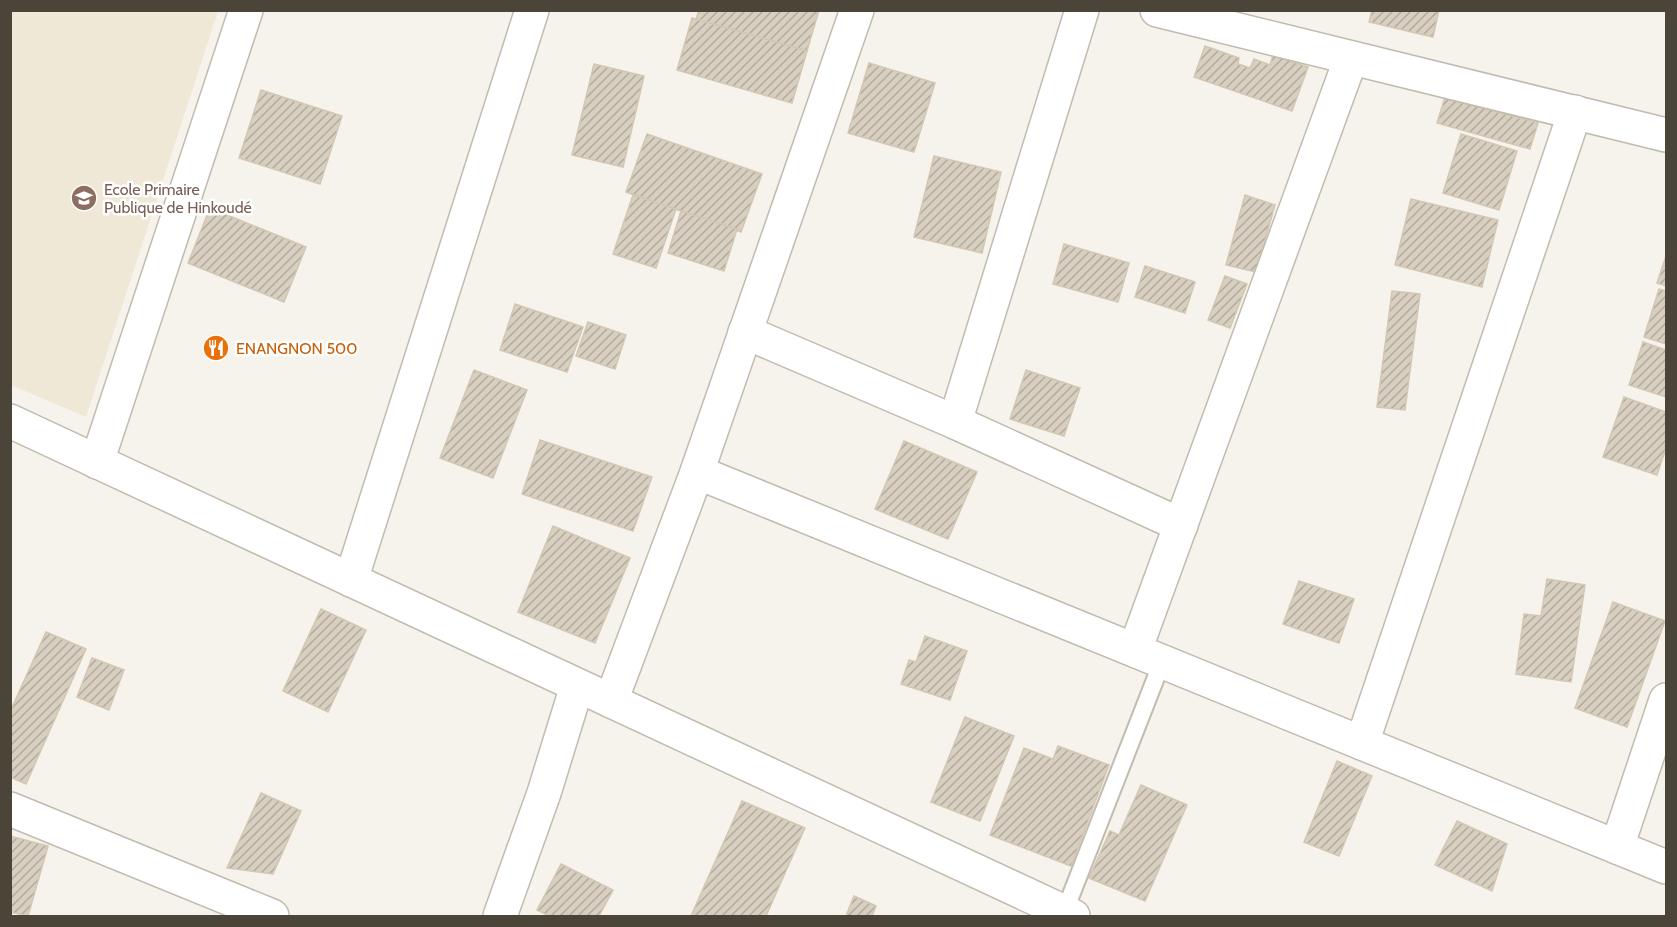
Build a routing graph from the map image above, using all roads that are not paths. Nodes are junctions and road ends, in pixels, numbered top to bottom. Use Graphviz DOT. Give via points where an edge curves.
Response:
graph roads {
  1 [pos="246,10"];
  2 [pos="532,10"];
  3 [pos="857,10"];
  4 [pos="1082,10"];
  5 [pos="1157,10"];
  6 [pos="1351,57"];
  7 [pos="1575,112"];
  8 [pos="1666,135"];
  9 [pos="745,332"];
  10 [pos="10,421"];
  11 [pos="955,422"];
  12 [pos="97,462"];
  13 [pos="697,472"];
  14 [pos="1181,525"];
  15 [pos="351,580"];
  16 [pos="1149,656"];
  17 [pos="577,686"];
  18 [pos="1666,700"];
  19 [pos="611,701"];
  20 [pos="1362,743"];
  21 [pos="10,809"];
  22 [pos="1617,847"];
  23 [pos="1666,867"];
  24 [pos="1069,915"];
  25 [pos="272,916"];
  26 [pos="500,916"];
  1 -- 12 [label="street"];
  2 -- 15 [label="street"];
  3 -- 9 [label="street"];
  4 -- 11 [label="street"];
  5 -- 6 [label="street"];
  6 -- 7 [label="street"];
  6 -- 14 [label="street"];
  7 -- 8 [label="street"];
  7 -- 20 [label="street"];
  9 -- 11 [label="street"];
  9 -- 13 [label="street"];
  10 -- 12 [label="street"];
  11 -- 14 [label="street"];
  12 -- 15 [label="street"];
  13 -- 16 [label="street"];
  13 -- 19 [label="street"];
  14 -- 16 [label="street"];
  15 -- 17 [label="street"];
  16 -- 20 [label="street"];
  16 -- 24 [label="lane"];
  17 -- 19 [label="street"];
  17 -- 26 [label="street"];
  18 -- 22 [label="street"];
  19 -- 24 [label="street"];
  20 -- 22 [label="street"];
  21 -- 25 [label="street"];
  22 -- 23 [label="street"];
}
